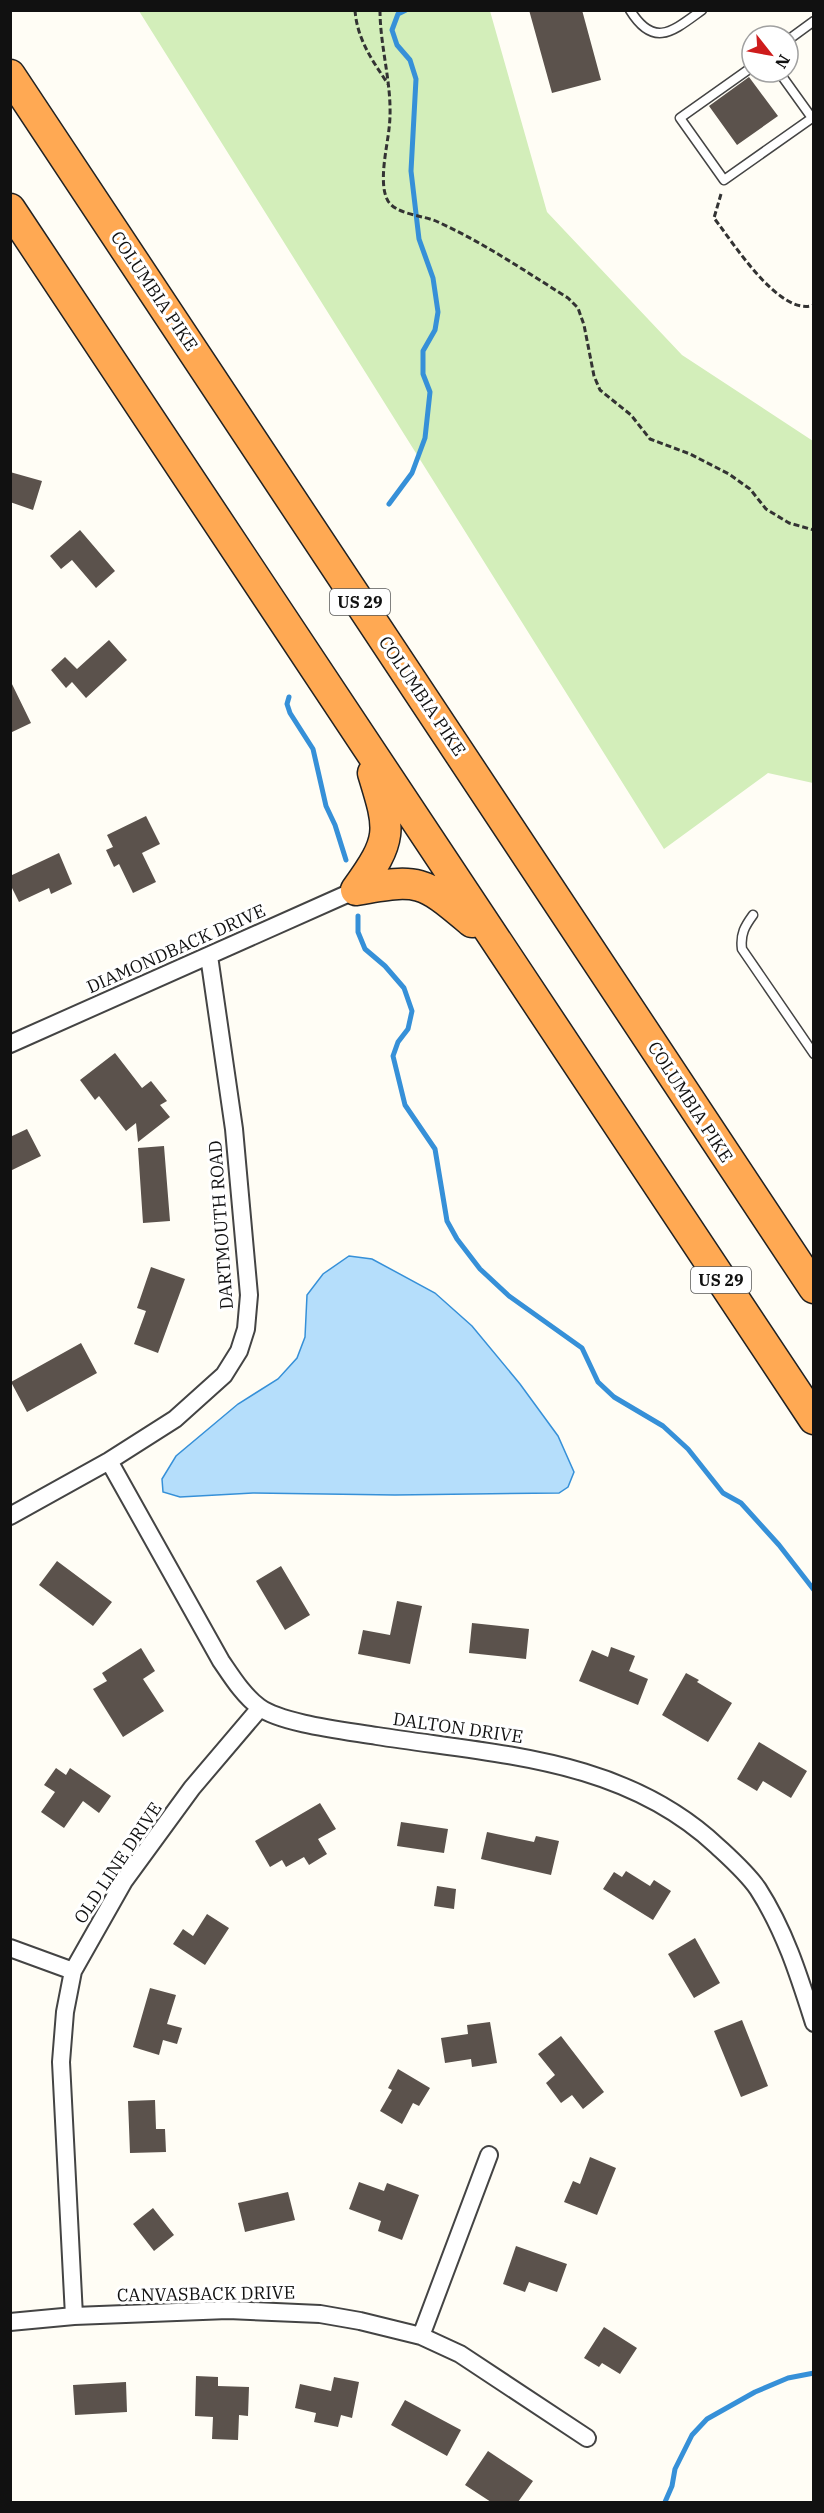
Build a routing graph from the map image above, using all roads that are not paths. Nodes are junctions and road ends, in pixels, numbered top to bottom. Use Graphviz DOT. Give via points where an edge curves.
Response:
graph roads {
  1 [pos="630,10"];
  2 [pos="702,10"];
  3 [pos="813,21"];
  4 [pos="800,31"];
  5 [pos="10,65"];
  6 [pos="10,75"];
  7 [pos="740,76"];
  8 [pos="788,84"];
  9 [pos="29,103"];
  10 [pos="10,209"];
  11 [pos="363,739"];
  12 [pos="356,890"];
  13 [pos="753,915"];
  14 [pos="495,940"];
  15 [pos="209,956"];
  16 [pos="10,1044"];
  17 [pos="813,1054"];
  18 [pos="813,1288"];
  19 [pos="813,1419"];
  20 [pos="109,1461"];
  21 [pos="10,1516"];
  22 [pos="260,1708"];
  23 [pos="10,1948"];
  24 [pos="73,1971"];
  25 [pos="813,2023"];
  26 [pos="489,2155"];
  27 [pos="74,2316"];
  28 [pos="10,2322"];
  29 [pos="421,2336"];
  30 [pos="587,2438"];
  1 -- 2 [label="lane" via="645,28 664,34"];
  3 -- 4 [label="lane"];
  5 -- 9 [label="highway"];
  6 -- 9 [label="highway, COLUMBIA PIKE / US 29"];
  7 -- 8 [label="lane" via="680,118 724,180 812,118"];
  9 -- 18 [label="highway, COLUMBIA PIKE / US 29"];
  10 -- 11 [label="highway, US 29"];
  11 -- 12 [label="highway" via="387,816 387,831 376,862"];
  11 -- 14 [label="highway, US 29"];
  12 -- 14 [label="highway" via="388,884 430,888"];
  12 -- 15 [label="street, DIAMONDBACK DRIVE"];
  13 -- 17 [label="lane" via="741,937 742,949"];
  14 -- 19 [label="highway, US 29"];
  15 -- 16 [label="street, DIAMONDBACK DRIVE"];
  15 -- 20 [label="street, DARTMOUTH ROAD" via="238,1162 249,1295 246,1329 239,1351 224,1375 175,1419"];
  20 -- 21 [label="street, DARTMOUTH ROAD"];
  20 -- 22 [label="street, DALTON DRIVE" via="221,1661"];
  22 -- 24 [label="street, OLD LINE DRIVE" via="192,1788 124,1881"];
  22 -- 25 [label="street, DALTON DRIVE" via="345,1731 533,1758 636,1792 672,1810 706,1836 756,1887 791,1953"];
  23 -- 24 [label="street"];
  24 -- 27 [label="street, OLD LINE DRIVE" via="61,2062"];
  26 -- 29 [label="street"];
  27 -- 28 [label="street, CANVASBACK DRIVE"];
  27 -- 29 [label="street, CANVASBACK DRIVE" via="274,2310 320,2314"];
  29 -- 30 [label="street, CANVASBACK DRIVE" via="460,2354"];
}
